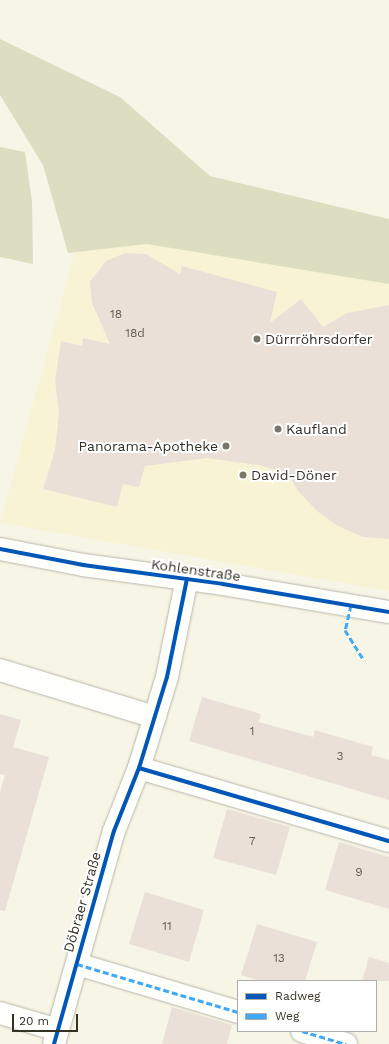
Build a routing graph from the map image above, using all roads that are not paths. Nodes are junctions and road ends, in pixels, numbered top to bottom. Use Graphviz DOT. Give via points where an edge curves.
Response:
graph roads {
  1 [pos="0,549"];
  2 [pos="186,580"];
  3 [pos="389,612"];
  4 [pos="0,670"];
  5 [pos="154,717"];
  6 [pos="140,768"];
  7 [pos="389,841"];
  8 [pos="76,964"];
  9 [pos="237,1012"];
  10 [pos="0,1013"];
  11 [pos="305,1032"];
  12 [pos="56,1037"];
  13 [pos="346,1044"];
  1 -- 2 [label="street, Kohlenstraße" via="83,565"];
  2 -- 3 [label="street, Kohlenstraße"];
  2 -- 5 [label="street, Döbraer Straße" via="167,677"];
  4 -- 5 [label="street"];
  5 -- 6 [label="street, Döbraer Straße"];
  6 -- 7 [label="street"];
  6 -- 8 [label="street, Döbraer Straße" via="114,830"];
  8 -- 9 [label="street, Döbraer Straße"];
  8 -- 12 [label="street, Döbraer Straße"];
  10 -- 12 [label="street"];
  11 -- 13 [label="street"];
}
